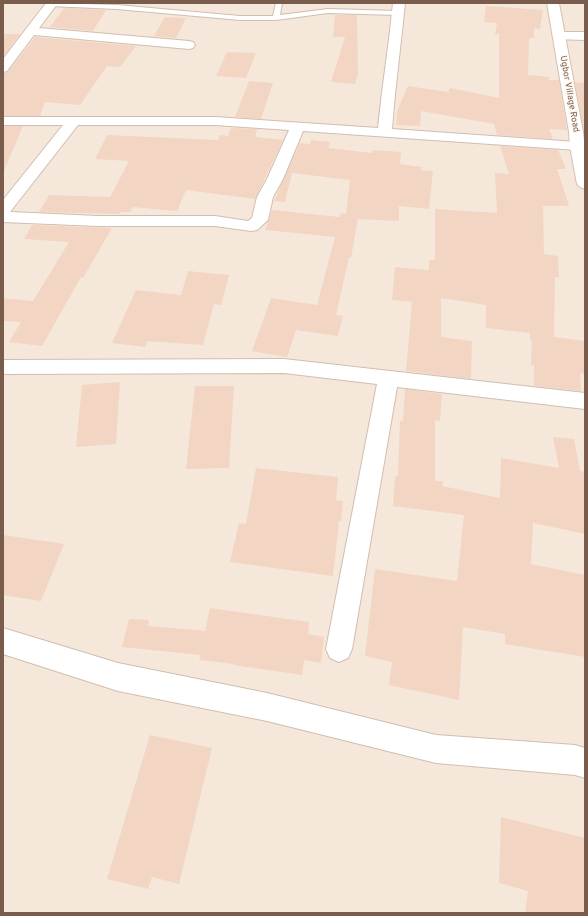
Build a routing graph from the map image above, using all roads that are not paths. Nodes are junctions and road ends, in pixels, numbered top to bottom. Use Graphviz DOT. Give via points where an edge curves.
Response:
graph roads {
  1 [pos="279,3"];
  2 [pos="553,3"];
  3 [pos="51,4"];
  4 [pos="398,8"];
  5 [pos="276,18"];
  6 [pos="32,31"];
  7 [pos="559,36"];
  8 [pos="585,36"];
  9 [pos="189,45"];
  10 [pos="5,62"];
  11 [pos="74,120"];
  12 [pos="3,121"];
  13 [pos="298,126"];
  14 [pos="385,132"];
  15 [pos="579,137"];
  16 [pos="585,184"];
  17 [pos="3,210"];
  18 [pos="3,217"];
  19 [pos="3,367"];
  20 [pos="388,378"];
  21 [pos="585,401"];
  22 [pos="3,641"];
  23 [pos="340,648"];
  24 [pos="585,763"];
  1 -- 5 [label="lane"];
  2 -- 7 [label="street, Ugbor Village Road"];
  3 -- 5 [label="lane" via="240,18"];
  3 -- 6 [label="street"];
  4 -- 5 [label="lane" via="328,11"];
  4 -- 14 [label="street"];
  6 -- 9 [label="street"];
  6 -- 10 [label="street"];
  7 -- 8 [label="street"];
  7 -- 15 [label="street, Ugbor Village Road"];
  11 -- 12 [label="street"];
  11 -- 13 [label="street" via="215,121"];
  11 -- 17 [label="street"];
  13 -- 14 [label="street"];
  13 -- 18 [label="street" via="265,197 260,220 251,226 214,221 98,221"];
  14 -- 15 [label="street"];
  15 -- 16 [label="street, Ugbor Village Road"];
  19 -- 20 [label="street" via="284,366"];
  20 -- 21 [label="street"];
  20 -- 23 [label="street"];
  22 -- 24 [label="street" via="118,677 267,707 436,749 575,760"];
}
